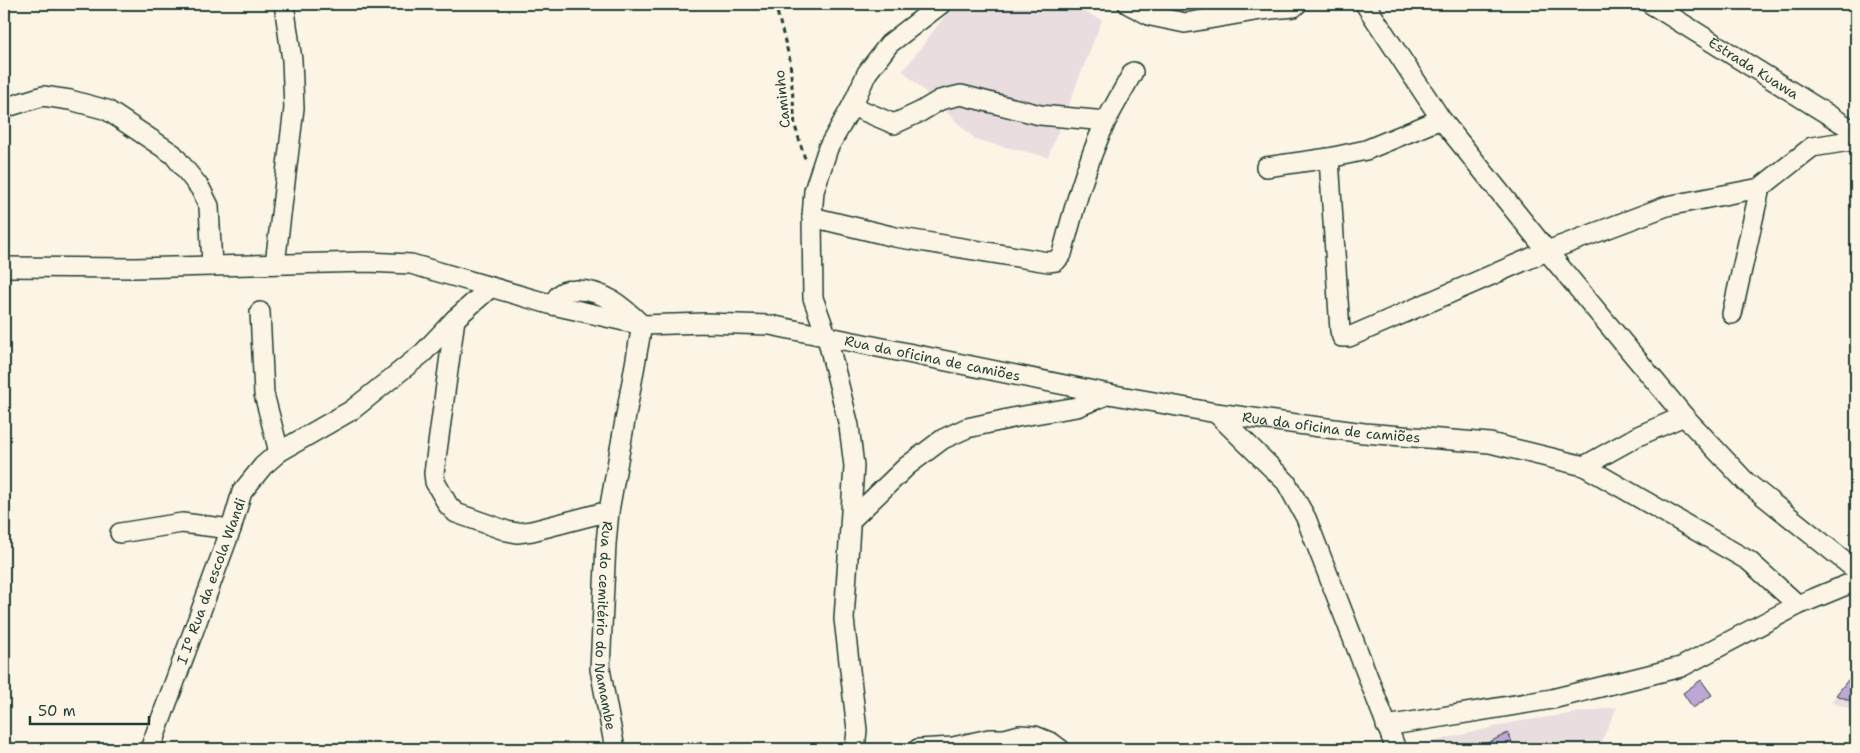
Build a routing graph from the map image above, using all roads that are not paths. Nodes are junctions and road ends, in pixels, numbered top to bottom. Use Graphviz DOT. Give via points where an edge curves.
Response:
graph roads {
  1 [pos="284,4"];
  2 [pos="941,4"];
  3 [pos="1128,4"];
  4 [pos="1297,4"];
  5 [pos="1365,4"];
  6 [pos="1651,4"];
  7 [pos="1680,12"];
  8 [pos="1133,72"];
  9 [pos="852,106"];
  10 [pos="4,108"];
  11 [pos="1441,119"];
  12 [pos="1106,121"];
  13 [pos="1856,132"];
  14 [pos="1856,140"];
  15 [pos="1329,158"];
  16 [pos="1266,167"];
  17 [pos="1760,188"];
  18 [pos="812,217"];
  19 [pos="1547,251"];
  20 [pos="275,264"];
  21 [pos="212,266"];
  22 [pos="4,267"];
  23 [pos="491,287"];
  24 [pos="260,312"];
  25 [pos="1732,314"];
  26 [pos="455,319"];
  27 [pos="642,325"];
  28 [pos="828,337"];
  29 [pos="1109,394"];
  30 [pos="1216,413"];
  31 [pos="1684,416"];
  32 [pos="279,452"];
  33 [pos="1584,466"];
  34 [pos="609,511"];
  35 [pos="851,520"];
  36 [pos="231,529"];
  37 [pos="120,533"];
  38 [pos="1856,570"];
  39 [pos="1856,580"];
  40 [pos="1798,605"];
  41 [pos="1386,726"];
  42 [pos="150,749"];
  43 [pos="615,749"];
  44 [pos="855,749"];
  45 [pos="918,749"];
  46 [pos="1060,749"];
  47 [pos="1396,749"];
  1 -- 20 [label="street" via="292,60 294,108"];
  2 -- 9 [label="street" via="889,44 867,73"];
  3 -- 4 [label="street" via="1151,16 1185,23"];
  5 -- 11 [label="street"];
  6 -- 7 [label="street, Estrada Kuawa"];
  7 -- 13 [label="street, Estrada Kuawa"];
  8 -- 12 [label="street"];
  9 -- 12 [label="street" via="894,124 940,100 961,95 1040,115"];
  9 -- 18 [label="street" via="828,148 814,191"];
  10 -- 21 [label="street" via="43,96 107,110 173,154 200,188 209,206"];
  11 -- 15 [label="street" via="1366,150"];
  11 -- 19 [label="street"];
  12 -- 18 [label="street" via="1083,176 1062,254 1056,261 896,237"];
  14 -- 17 [label="street" via="1812,147"];
  15 -- 16 [label="street"];
  15 -- 19 [label="street" via="1342,337 1349,337"];
  17 -- 19 [label="street" via="1667,206"];
  17 -- 25 [label="street"];
  18 -- 28 [label="street" via="813,298"];
  19 -- 31 [label="street"];
  20 -- 21 [label="street, Rua da oficina de camiões"];
  20 -- 23 [label="street, Rua da oficina de camiões" via="411,264"];
  21 -- 22 [label="street, Rua da oficina de camiões"];
  23 -- 26 [label="street, I Iº Rua da escola Wandi"];
  23 -- 27 [label="street, Rua da oficina de camiões"];
  24 -- 32 [label="street" via="264,394"];
  26 -- 32 [label="street, I Iº Rua da escola Wandi" via="423,353 352,410"];
  26 -- 34 [label="street" via="434,473 435,482 448,505 456,513 517,533"];
  27 -- 28 [label="street, Rua da oficina de camiões" via="770,325"];
  27 -- 34 [label="street, Rua do cemitério do Namambe"];
  28 -- 29 [label="street, Rua da oficina de camiões"];
  28 -- 35 [label="street" via="853,456"];
  29 -- 30 [label="street, Rua da oficina de camiões"];
  29 -- 35 [label="street" via="1077,407 1017,416 967,428 942,439 907,466"];
  30 -- 33 [label="street, Rua da oficina de camiões" via="1364,433 1490,443"];
  30 -- 41 [label="street" via="1286,482 1306,518"];
  31 -- 33 [label="street" via="1638,436"];
  31 -- 38 [label="street" via="1746,482"];
  32 -- 36 [label="street, I Iº Rua da escola Wandi" via="242,492"];
  33 -- 40 [label="street, Rua da oficina de camiões" via="1749,561"];
  34 -- 43 [label="street, Rua do cemitério do Namambe" via="600,669"];
  35 -- 44 [label="street" via="844,619 857,730"];
  36 -- 37 [label="street" via="182,523"];
  36 -- 42 [label="street, I Iº Rua da escola Wandi"];
  39 -- 40 [label="street"];
  40 -- 41 [label="street" via="1681,667 1552,699"];
  41 -- 47 [label="street"];
  45 -- 46 [label="street" via="953,747 1020,735 1035,736"];
}
